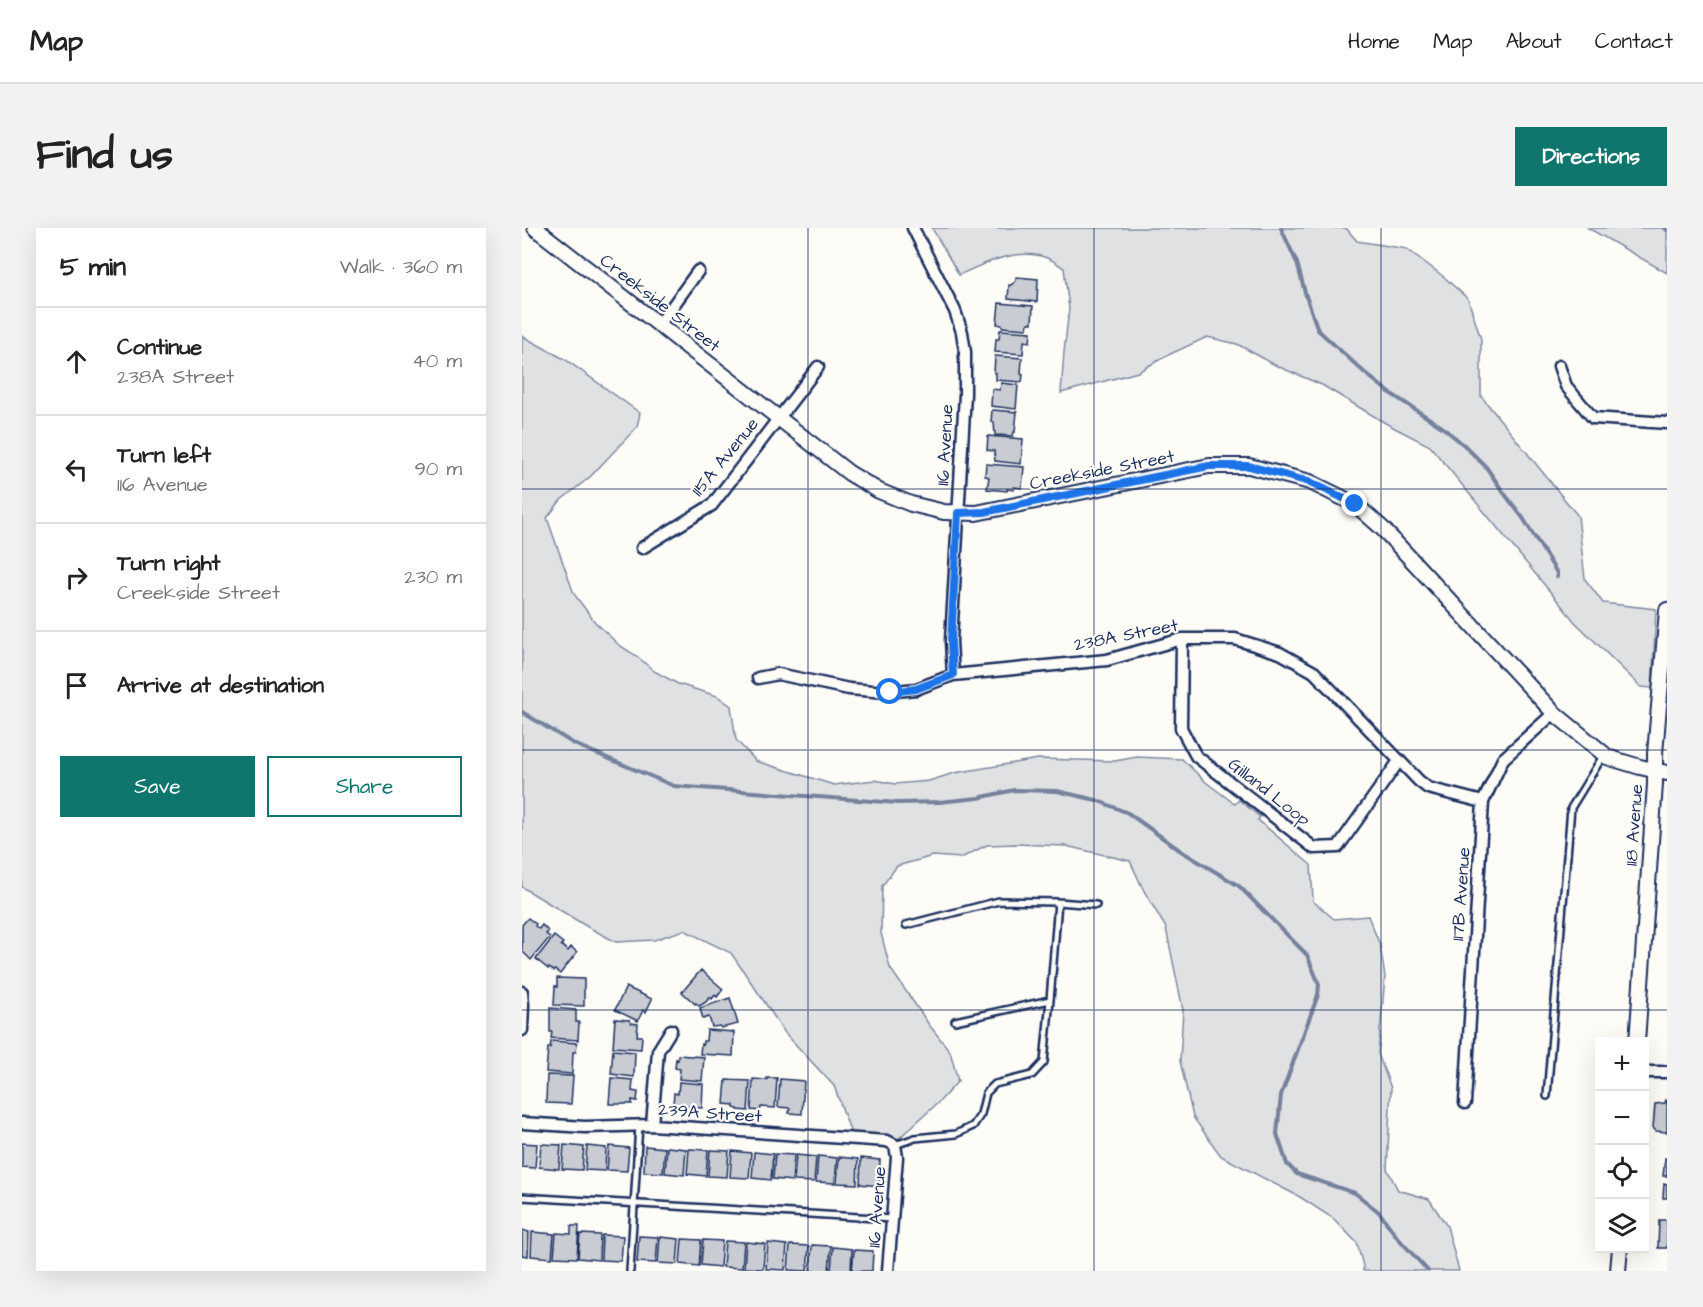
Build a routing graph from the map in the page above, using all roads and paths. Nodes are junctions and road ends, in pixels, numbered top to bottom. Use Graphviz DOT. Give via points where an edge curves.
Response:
graph roads {
  1 [pos="535,228"];
  2 [pos="913,228"];
  3 [pos="698,271"];
  4 [pos="659,325"];
  5 [pos="1559,366"];
  6 [pos="818,367"];
  7 [pos="778,418"];
  8 [pos="1667,423"];
  9 [pos="958,513"];
  10 [pos="642,548"];
  11 [pos="1667,610"];
  12 [pos="1182,639"];
  13 [pos="953,675"];
  14 [pos="759,678"];
  15 [pos="1554,713"];
  16 [pos="1604,754"];
  17 [pos="1399,760"];
  18 [pos="1661,772"];
  19 [pos="1484,802"];
  20 [pos="1058,902"];
  21 [pos="1096,905"];
  22 [pos="906,925"];
  23 [pos="522,993"];
  24 [pos="1050,1000"];
  25 [pos="955,1022"];
  26 [pos="522,1030"];
  27 [pos="671,1030"];
  28 [pos="1637,1037"];
  29 [pos="1649,1071"];
  30 [pos="1667,1072"];
  31 [pos="1547,1096"];
  32 [pos="1465,1103"];
  33 [pos="522,1123"];
  34 [pos="639,1125"];
  35 [pos="652,1125"];
  36 [pos="896,1146"];
  37 [pos="522,1197"];
  38 [pos="635,1204"];
  39 [pos="892,1219"];
  40 [pos="1620,1253"];
  41 [pos="630,1271"];
  42 [pos="888,1271"];
  43 [pos="1618,1271"];
  1 -- 4 [label="street, Creekside Street"];
  2 -- 9 [label="street, 116 Avenue" via="947,293 962,332 965,382"];
  3 -- 4 [label="street"];
  4 -- 7 [label="street, Creekside Street"];
  5 -- 8 [label="street" via="1566,386 1593,418"];
  6 -- 7 [label="street, 115A Avenue"];
  7 -- 9 [label="street, Creekside Street" via="879,491 936,511"];
  7 -- 10 [label="street, 115A Avenue" via="712,504"];
  9 -- 13 [label="street, 116 Avenue" via="951,641"];
  9 -- 15 [label="street, Creekside Street" via="984,512 1209,466 1249,466 1310,482 1355,504 1382,528"];
  11 -- 18 [label="street, 118 Avenue" via="1655,754"];
  12 -- 13 [label="street, 238A Street" via="1107,660"];
  12 -- 17 [label="street, 238A Street" via="1235,639 1280,653 1314,672"];
  12 -- 17 [label="street, Gilland Loop" via="1181,728 1196,756 1314,848 1338,847"];
  13 -- 14 [label="street, 238A Street" via="916,689 885,692 849,689 778,674"];
  15 -- 16 [label="street, Creekside Street"];
  15 -- 19 [label="street, 117B Avenue" via="1503,759"];
  16 -- 18 [label="street, Creekside Street"];
  16 -- 31 [label="lane" via="1571,808"];
  17 -- 19 [label="street, 238A Street" via="1428,788"];
  18 -- 28 [label="street, 118 Avenue"];
  19 -- 32 [label="street, 117B Avenue"];
  20 -- 21 [label="lane"];
  20 -- 22 [label="lane" via="999,901"];
  20 -- 24 [label="lane"];
  23 -- 26 [label="street"];
  24 -- 25 [label="lane"];
  24 -- 36 [label="lane" via="1044,1062 1032,1075 995,1084 986,1093 981,1114 973,1126 956,1134 915,1138"];
  27 -- 35 [label="street" via="658,1051"];
  29 -- 30 [label="street"];
  33 -- 34 [label="street, 239A Street"];
  34 -- 35 [label="street, 239A Street"];
  34 -- 38 [label="lane"];
  35 -- 36 [label="street, 239A Street" via="887,1141"];
  36 -- 39 [label="street, 116 Avenue"];
  37 -- 38 [label="lane"];
  38 -- 39 [label="lane"];
  38 -- 41 [label="lane"];
  39 -- 42 [label="street, 116 Avenue"];
  40 -- 43 [label="street"];
}
